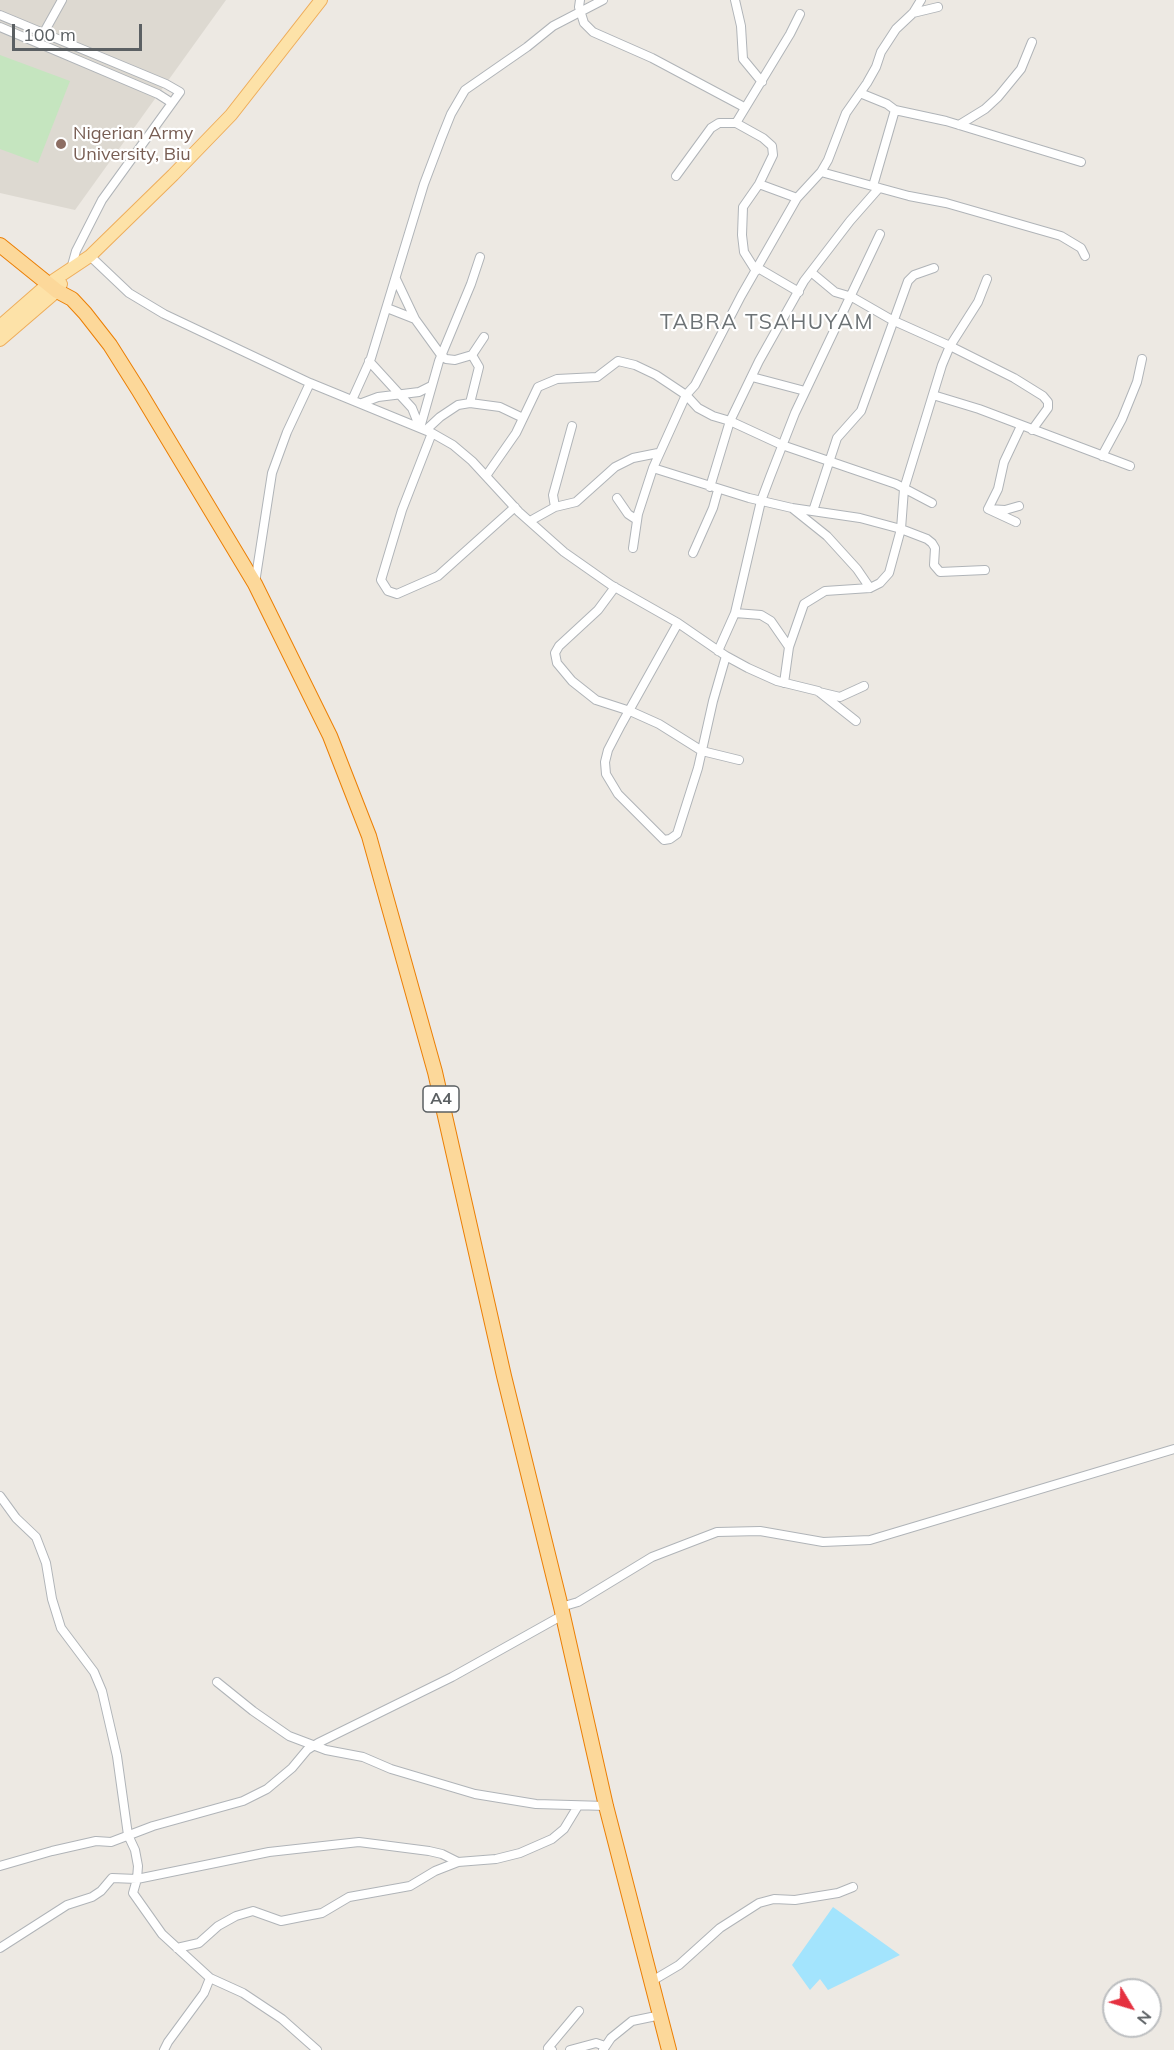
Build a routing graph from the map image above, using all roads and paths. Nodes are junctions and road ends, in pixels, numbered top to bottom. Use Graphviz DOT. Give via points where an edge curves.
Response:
graph roads {
  1 [pos="62,0"];
  2 [pos="321,0"];
  3 [pos="580,0"];
  4 [pos="603,0"];
  5 [pos="735,0"];
  6 [pos="921,0"];
  7 [pos="938,7"];
  8 [pos="580,12"];
  9 [pos="913,13"];
  10 [pos="800,14"];
  11 [pos="0,15"];
  12 [pos="0,27"];
  13 [pos="44,32"];
  14 [pos="38,42"];
  15 [pos="1032,42"];
  16 [pos="762,82"];
  17 [pos="860,93"];
  18 [pos="172,103"];
  19 [pos="744,107"];
  20 [pos="895,111"];
  21 [pos="736,123"];
  22 [pos="959,125"];
  23 [pos="1081,162"];
  24 [pos="820,172"];
  25 [pos="676,176"];
  26 [pos="759,184"];
  27 [pos="876,187"];
  28 [pos="797,198"];
  29 [pos="880,234"];
  30 [pos="0,245"];
  31 [pos="90,256"];
  32 [pos="1085,256"];
  33 [pos="480,257"];
  34 [pos="934,268"];
  35 [pos="71,269"];
  36 [pos="757,270"];
  37 [pos="811,272"];
  38 [pos="396,279"];
  39 [pos="987,279"];
  40 [pos="53,287"];
  41 [pos="799,292"];
  42 [pos="849,296"];
  43 [pos="387,308"];
  44 [pos="415,319"];
  45 [pos="892,320"];
  46 [pos="0,326"];
  47 [pos="484,337"];
  48 [pos="0,339"];
  49 [pos="951,346"];
  50 [pos="472,354"];
  51 [pos="441,355"];
  52 [pos="1142,359"];
  53 [pos="369,361"];
  54 [pos="752,376"];
  55 [pos="310,382"];
  56 [pos="431,386"];
  57 [pos="805,391"];
  58 [pos="686,395"];
  59 [pos="933,395"];
  60 [pos="400,396"];
  61 [pos="352,400"];
  62 [pos="362,403"];
  63 [pos="470,403"];
  64 [pos="523,418"];
  65 [pos="730,421"];
  66 [pos="572,426"];
  67 [pos="1021,426"];
  68 [pos="426,430"];
  69 [pos="1032,430"];
  70 [pos="782,445"];
  71 [pos="658,453"];
  72 [pos="1102,456"];
  73 [pos="828,460"];
  74 [pos="1130,466"];
  75 [pos="653,468"];
  76 [pos="486,476"];
  77 [pos="714,488"];
  78 [pos="904,489"];
  79 [pos="617,498"];
  80 [pos="761,501"];
  81 [pos="932,503"];
  82 [pos="1019,506"];
  83 [pos="514,507"];
  84 [pos="555,507"];
  85 [pos="792,508"];
  86 [pos="988,509"];
  87 [pos="813,510"];
  88 [pos="637,520"];
  89 [pos="530,521"];
  90 [pos="1016,522"];
  91 [pos="901,529"];
  92 [pos="633,548"];
  93 [pos="693,553"];
  94 [pos="985,570"];
  95 [pos="255,584"];
  96 [pos="615,587"];
  97 [pos="870,588"];
  98 [pos="735,613"];
  99 [pos="678,623"];
  100 [pos="789,647"];
  101 [pos="722,654"];
  102 [pos="784,683"];
  103 [pos="864,686"];
  104 [pos="818,692"];
  105 [pos="630,711"];
  106 [pos="856,721"];
  107 [pos="702,751"];
  108 [pos="740,760"];
  109 [pos="1174,1449"];
  110 [pos="0,1496"];
  111 [pos="562,1611"];
  112 [pos="217,1682"];
  113 [pos="315,1745"];
  114 [pos="578,1806"];
  115 [pos="606,1806"];
  116 [pos="128,1835"];
  117 [pos="458,1862"];
  118 [pos="0,1866"];
  119 [pos="137,1879"];
  120 [pos="853,1887"];
  121 [pos="0,1948"];
  122 [pos="177,1948"];
  123 [pos="210,1978"];
  124 [pos="652,1980"];
  125 [pos="579,2011"];
  126 [pos="661,2015"];
  127 [pos="604,2048"];
  128 [pos="549,2049"];
  129 [pos="164,2050"];
  130 [pos="317,2050"];
  131 [pos="570,2050"];
  132 [pos="669,2050"];
  1 -- 13 [label="street"];
  2 -- 31 [label="main road" via="231,115"];
  3 -- 8 [label="street"];
  4 -- 8 [label="street"];
  5 -- 16 [label="street" via="743,59"];
  6 -- 9 [label="street"];
  7 -- 9 [label="street"];
  8 -- 19 [label="street" via="592,32 652,58"];
  8 -- 38 [label="street" via="553,26 465,90 451,114 424,184"];
  9 -- 17 [label="street" via="896,29"];
  10 -- 16 [label="street"];
  11 -- 13 [label="street"];
  12 -- 14 [label="street"];
  13 -- 14 [label="street"];
  13 -- 18 [label="street" via="180,92"];
  14 -- 18 [label="street"];
  15 -- 22 [label="street" via="1021,69 998,97"];
  16 -- 19 [label="street"];
  17 -- 20 [label="street"];
  17 -- 24 [label="street" via="846,113"];
  18 -- 35 [label="street" via="102,200"];
  19 -- 21 [label="street"];
  20 -- 22 [label="street"];
  20 -- 27 [label="street" via="881,154"];
  21 -- 25 [label="street" via="719,123 711,128"];
  21 -- 26 [label="street" via="772,146 773,154"];
  22 -- 23 [label="street"];
  24 -- 27 [label="street"];
  24 -- 28 [label="street"];
  26 -- 28 [label="street"];
  26 -- 36 [label="street" via="743,207 742,218 744,252"];
  27 -- 32 [label="street" via="1060,236 1081,248"];
  27 -- 37 [label="street"];
  28 -- 36 [label="street"];
  29 -- 42 [label="street"];
  30 -- 40 [label="highway, A4"];
  31 -- 35 [label="main road"];
  31 -- 55 [label="street" via="129,293 164,314"];
  33 -- 51 [label="street"];
  34 -- 45 [label="street" via="909,281"];
  35 -- 40 [label="main road"];
  36 -- 41 [label="street"];
  36 -- 58 [label="street"];
  37 -- 41 [label="street"];
  37 -- 42 [label="street" via="836,292"];
  38 -- 43 [label="street"];
  38 -- 44 [label="street"];
  39 -- 49 [label="street"];
  40 -- 46 [label="main road"];
  40 -- 48 [label="main road"];
  40 -- 95 [label="highway, A4" via="72,299 110,345"];
  41 -- 54 [label="street"];
  42 -- 45 [label="street"];
  42 -- 57 [label="street"];
  43 -- 44 [label="street"];
  43 -- 53 [label="street"];
  44 -- 51 [label="street"];
  45 -- 49 [label="street"];
  45 -- 73 [label="street" via="861,411 837,438"];
  47 -- 50 [label="street"];
  49 -- 59 [label="street"];
  49 -- 69 [label="street" via="1043,396 1048,408"];
  50 -- 51 [label="street" via="455,360"];
  50 -- 63 [label="street" via="479,367"];
  51 -- 56 [label="street"];
  52 -- 72 [label="street" via="1122,419"];
  53 -- 60 [label="street"];
  53 -- 61 [label="street"];
  54 -- 57 [label="street"];
  54 -- 65 [label="street"];
  55 -- 61 [label="street"];
  55 -- 95 [label="street" via="272,473"];
  56 -- 60 [label="street"];
  56 -- 68 [label="street"];
  57 -- 70 [label="street"];
  58 -- 64 [label="street" via="635,365 618,361 597,377 557,379 538,387"];
  58 -- 65 [label="street" via="698,408"];
  58 -- 71 [label="street"];
  59 -- 67 [label="street"];
  59 -- 78 [label="street"];
  60 -- 62 [label="street" via="378,397"];
  60 -- 68 [label="street"];
  61 -- 62 [label="street"];
  62 -- 68 [label="street"];
  63 -- 64 [label="street" via="500,407"];
  63 -- 68 [label="street" via="458,405"];
  64 -- 76 [label="street"];
  65 -- 70 [label="street"];
  65 -- 77 [label="street"];
  66 -- 84 [label="street" via="553,495"];
  67 -- 69 [label="street"];
  67 -- 86 [label="street"];
  68 -- 76 [label="street" via="453,445"];
  68 -- 83 [label="street" via="381,580 388,591 397,594 438,576"];
  69 -- 72 [label="street"];
  70 -- 73 [label="street"];
  70 -- 80 [label="street"];
  71 -- 75 [label="street"];
  71 -- 84 [label="street" via="615,467 576,502"];
  72 -- 74 [label="street"];
  73 -- 78 [label="street"];
  73 -- 87 [label="street"];
  75 -- 77 [label="street"];
  75 -- 88 [label="street"];
  76 -- 83 [label="street"];
  77 -- 80 [label="street"];
  77 -- 93 [label="street" via="713,508"];
  78 -- 81 [label="street"];
  78 -- 91 [label="street"];
  79 -- 88 [label="street"];
  80 -- 85 [label="street"];
  80 -- 98 [label="street"];
  82 -- 86 [label="street"];
  83 -- 89 [label="street"];
  84 -- 89 [label="street"];
  85 -- 87 [label="street"];
  85 -- 97 [label="street" via="827,536"];
  86 -- 90 [label="street"];
  87 -- 91 [label="street"];
  88 -- 92 [label="street"];
  89 -- 96 [label="street" via="564,552"];
  91 -- 94 [label="street" via="932,543 934,565 940,572"];
  91 -- 97 [label="street" via="889,573"];
  95 -- 111 [label="highway, A4" via="330,736 369,836 435,1072"];
  96 -- 99 [label="street"];
  96 -- 105 [label="street" via="555,653 557,663 572,681 596,700"];
  97 -- 100 [label="street" via="816,595 804,604"];
  98 -- 100 [label="street" via="761,615 771,621"];
  98 -- 101 [label="street"];
  99 -- 101 [label="street"];
  99 -- 105 [label="street"];
  100 -- 102 [label="street"];
  101 -- 102 [label="street"];
  101 -- 107 [label="street"];
  102 -- 104 [label="street"];
  103 -- 104 [label="street" via="840,697"];
  104 -- 106 [label="street"];
  105 -- 107 [label="street"];
  105 -- 107 [label="street" via="608,750 606,774 618,794 664,840 677,834"];
  107 -- 108 [label="street"];
  109 -- 111 [label="street" via="870,1540 823,1542 760,1531 717,1532 652,1557"];
  110 -- 116 [label="street" via="36,1537 61,1628 94,1671 102,1691 117,1756"];
  111 -- 113 [label="street" via="452,1677"];
  111 -- 115 [label="highway, A4"];
  112 -- 113 [label="street" via="283,1732"];
  113 -- 114 [label="street" via="475,1794"];
  113 -- 116 [label="street" via="267,1789 243,1801"];
  114 -- 115 [label="street"];
  114 -- 117 [label="street" via="564,1829 552,1839 496,1859"];
  115 -- 124 [label="highway, A4"];
  116 -- 118 [label="street"];
  116 -- 119 [label="street" via="135,1850"];
  117 -- 119 [label="street" via="429,1851 359,1842 269,1852"];
  117 -- 122 [label="street" via="410,1886 349,1897 322,1913 281,1922 253,1911 236,1916 199,1943"];
  119 -- 121 [label="street" via="112,1878 101,1892 67,1905"];
  119 -- 122 [label="street" via="133,1893"];
  120 -- 124 [label="street" via="838,1893 759,1903 720,1928 679,1965"];
  122 -- 123 [label="street"];
  123 -- 129 [label="street" via="204,1993"];
  123 -- 130 [label="street" via="243,1993 282,2019"];
  124 -- 126 [label="highway, A4"];
  125 -- 128 [label="street"];
  126 -- 127 [label="street" via="632,2021"];
  126 -- 132 [label="highway, A4"];
  127 -- 131 [label="street" via="596,2043"];
}
